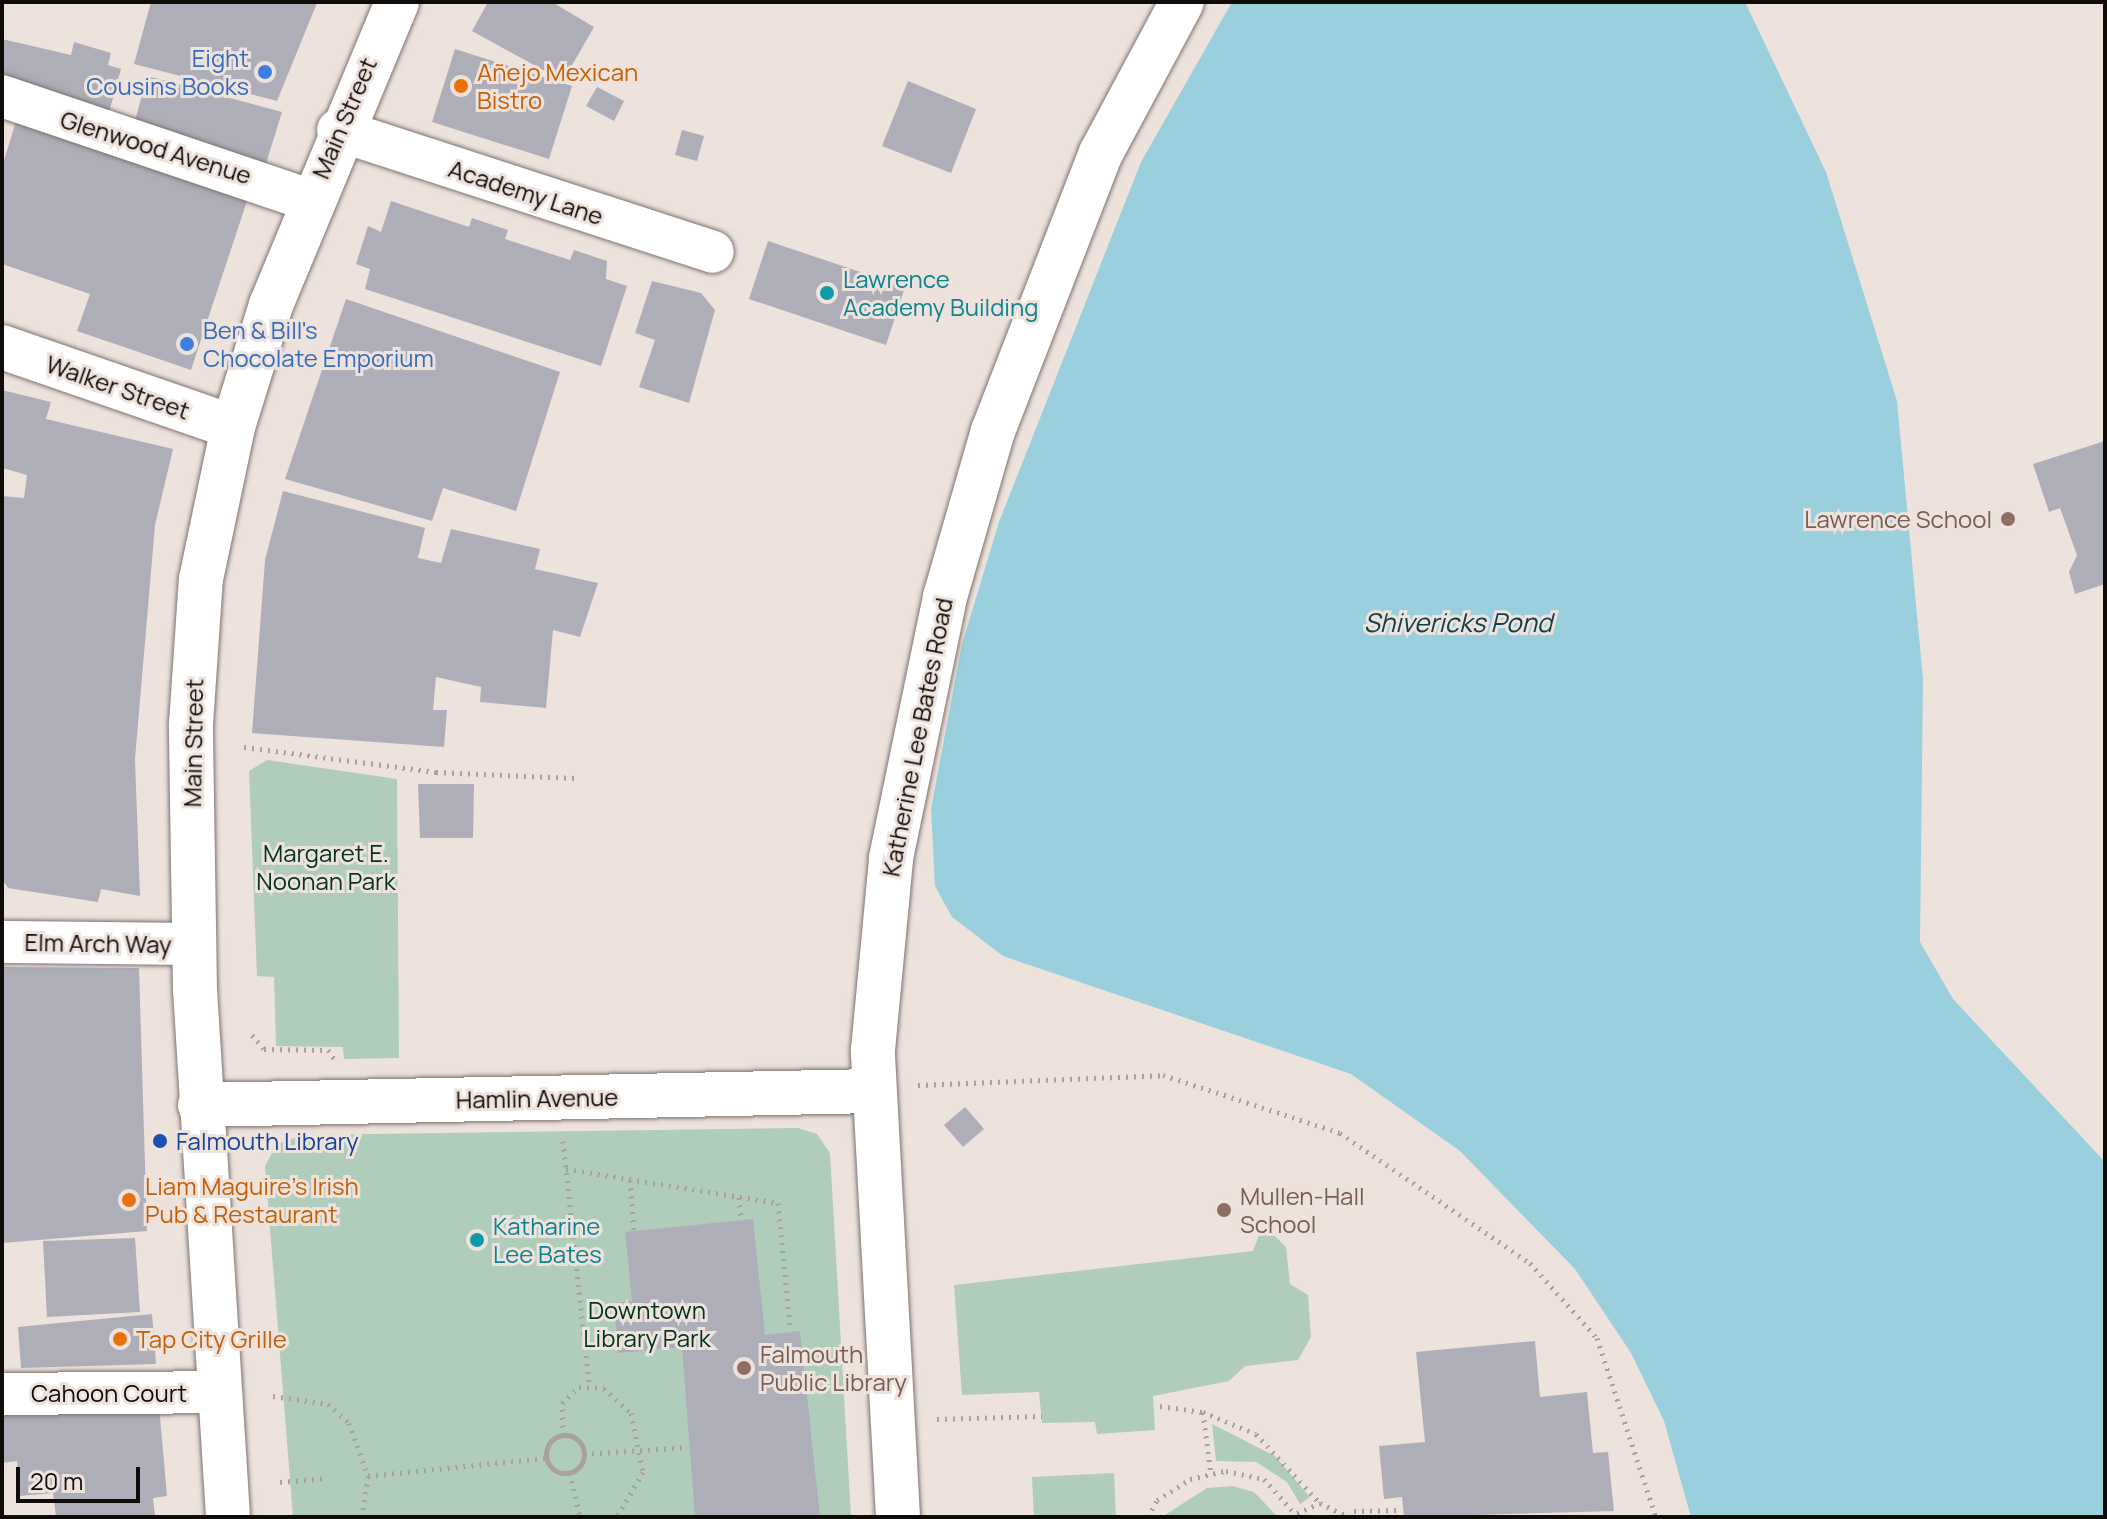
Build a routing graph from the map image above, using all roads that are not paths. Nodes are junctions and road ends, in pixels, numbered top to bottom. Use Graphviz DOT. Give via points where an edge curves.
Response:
graph roads {
  1 [pos="397,2"];
  2 [pos="1182,2"];
  3 [pos="2,96"];
  4 [pos="338,130"];
  5 [pos="309,200"];
  6 [pos="713,252"];
  7 [pos="2,347"];
  8 [pos="233,427"];
  9 [pos="2,942"];
  10 [pos="195,944"];
  11 [pos="874,1091"];
  12 [pos="200,1105"];
  13 [pos="217,1392"];
  14 [pos="2,1394"];
  15 [pos="228,1517"];
  16 [pos="898,1517"];
  1 -- 4 [label="street, Main Street"];
  2 -- 11 [label="street, Katherine Lee Bates Road" via="1066,233 993,431 952,570 891,858 878,948"];
  3 -- 5 [label="street, Glenwood Avenue"];
  4 -- 5 [label="street, Main Street"];
  4 -- 6 [label="street, Academy Lane"];
  5 -- 8 [label="street, Main Street"];
  7 -- 8 [label="street, Walker Street"];
  8 -- 10 [label="street, Main Street" via="201,579 194,655"];
  9 -- 10 [label="street, Elm Arch Way"];
  10 -- 12 [label="street, Main Street"];
  11 -- 12 [label="street, Hamlin Avenue"];
  11 -- 16 [label="street, Katherine Lee Bates Road"];
  12 -- 13 [label="street, Main Street"];
  13 -- 14 [label="street, Cahoon Court"];
  13 -- 15 [label="street, Main Street"];
}
